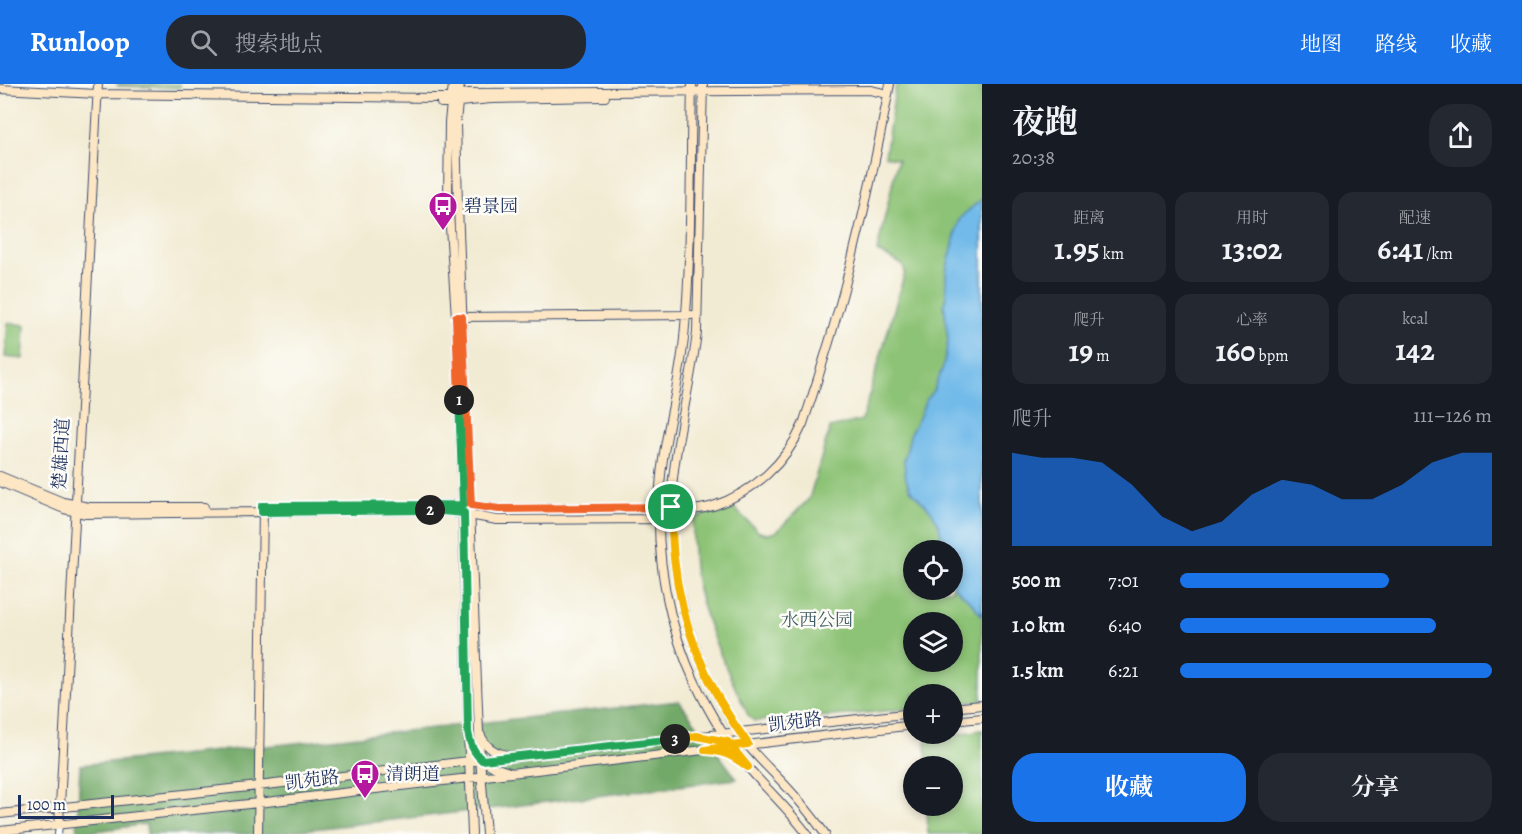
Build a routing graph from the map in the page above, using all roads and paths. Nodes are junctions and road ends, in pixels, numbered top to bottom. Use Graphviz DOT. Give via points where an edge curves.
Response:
graph roads {
  1 [pos="98,84"];
  2 [pos="452,84"];
  3 [pos="459,84"];
  4 [pos="691,90"];
  5 [pos="703,90"];
  6 [pos="0,91"];
  7 [pos="887,91"];
  8 [pos="97,97"];
  9 [pos="448,100"];
  10 [pos="453,122"];
  11 [pos="686,315"];
  12 [pos="698,315"];
  13 [pos="459,317"];
  14 [pos="0,476"];
  15 [pos="0,482"];
  16 [pos="75,508"];
  17 [pos="658,508"];
  18 [pos="262,509"];
  19 [pos="467,510"];
  20 [pos="671,511"];
  21 [pos="659,519"];
  22 [pos="982,705"];
  23 [pos="963,707"];
  24 [pos="903,714"];
  25 [pos="982,718"];
  26 [pos="963,720"];
  27 [pos="903,726"];
  28 [pos="479,731"];
  29 [pos="738,731"];
  30 [pos="468,732"];
  31 [pos="722,733"];
  32 [pos="697,736"];
  33 [pos="748,744"];
  34 [pos="732,745"];
  35 [pos="705,750"];
  36 [pos="513,756"];
  37 [pos="759,758"];
  38 [pos="480,759"];
  39 [pos="469,761"];
  40 [pos="748,767"];
  41 [pos="514,772"];
  42 [pos="482,777"];
  43 [pos="470,778"];
  44 [pos="258,786"];
  45 [pos="258,803"];
  46 [pos="60,807"];
  47 [pos="0,814"];
  48 [pos="59,829"];
  49 [pos="0,831"];
  50 [pos="258,834"];
  51 [pos="472,834"];
  52 [pos="486,834"];
  53 [pos="807,834"];
  54 [pos="825,834"];
  1 -- 8 [label="main road, 楚雄西道"];
  2 -- 9 [label="main road"];
  2 -- 9 [label="main road"];
  3 -- 9 [label="main road"];
  4 -- 5 [label="main road"];
  4 -- 9 [label="main road" via="468,93"];
  4 -- 11 [label="main road"];
  5 -- 7 [label="main road" via="870,94"];
  5 -- 12 [label="main road"];
  6 -- 8 [label="main road"];
  7 -- 20 [label="main road" via="850,269 799,433 776,466 741,494 715,505"];
  8 -- 9 [label="main road"];
  8 -- 16 [label="main road, 楚雄西道"];
  9 -- 10 [label="main road" via="454,112"];
  9 -- 10 [label="main road" via="445,110"];
  10 -- 13 [label="main road"];
  11 -- 12 [label="main road"];
  11 -- 13 [label="main road"];
  11 -- 17 [label="main road"];
  12 -- 20 [label="main road"];
  13 -- 19 [label="main road"];
  14 -- 16 [label="main road"];
  15 -- 16 [label="main road" via="64,509"];
  16 -- 18 [label="main road"];
  16 -- 46 [label="main road, 楚雄西道"];
  17 -- 19 [label="main road"];
  17 -- 20 [label="main road"];
  17 -- 21 [label="main road"];
  18 -- 19 [label="main road"];
  18 -- 44 [label="main road"];
  19 -- 21 [label="main road" via="497,520"];
  19 -- 28 [label="main road"];
  19 -- 30 [label="main road"];
  20 -- 21 [label="main road"];
  20 -- 29 [label="main road" via="677,578 695,649"];
  21 -- 31 [label="main road" via="663,582 677,639"];
  22 -- 23 [label="main road"];
  24 -- 29 [label="main road, 凯苑路"];
  25 -- 26 [label="main road"];
  27 -- 33 [label="main road, 凯苑路"];
  28 -- 36 [label="main road" via="493,751"];
  28 -- 38 [label="main road"];
  29 -- 31 [label="main road, 凯苑路"];
  29 -- 33 [label="main road"];
  30 -- 38 [label="main road"];
  30 -- 39 [label="main road"];
  31 -- 32 [label="main road, 凯苑路"];
  31 -- 34 [label="main road"];
  32 -- 34 [label="main road"];
  32 -- 36 [label="main road, 凯苑路"];
  33 -- 34 [label="main road, 凯苑路"];
  33 -- 37 [label="main road"];
  34 -- 35 [label="main road, 凯苑路"];
  34 -- 37 [label="main road"];
  34 -- 40 [label="main road"];
  35 -- 40 [label="main road" via="731,755"];
  35 -- 41 [label="main road, 凯苑路"];
  36 -- 38 [label="main road, 凯苑路"];
  37 -- 54 [label="main road"];
  38 -- 39 [label="main road, 凯苑路"];
  38 -- 41 [label="main road"];
  38 -- 42 [label="main road"];
  39 -- 43 [label="main road"];
  39 -- 44 [label="main road, 凯苑路"];
  40 -- 53 [label="main road"];
  41 -- 42 [label="main road, 凯苑路"];
  42 -- 43 [label="main road, 凯苑路"];
  42 -- 52 [label="main road"];
  43 -- 45 [label="main road, 凯苑路"];
  43 -- 51 [label="main road"];
  44 -- 45 [label="main road"];
  44 -- 46 [label="main road, 凯苑路"];
  45 -- 48 [label="main road, 凯苑路"];
  45 -- 50 [label="main road"];
  46 -- 47 [label="main road, 凯苑路"];
  46 -- 48 [label="main road, 楚雄西道"];
  48 -- 49 [label="main road, 凯苑路"];
}
